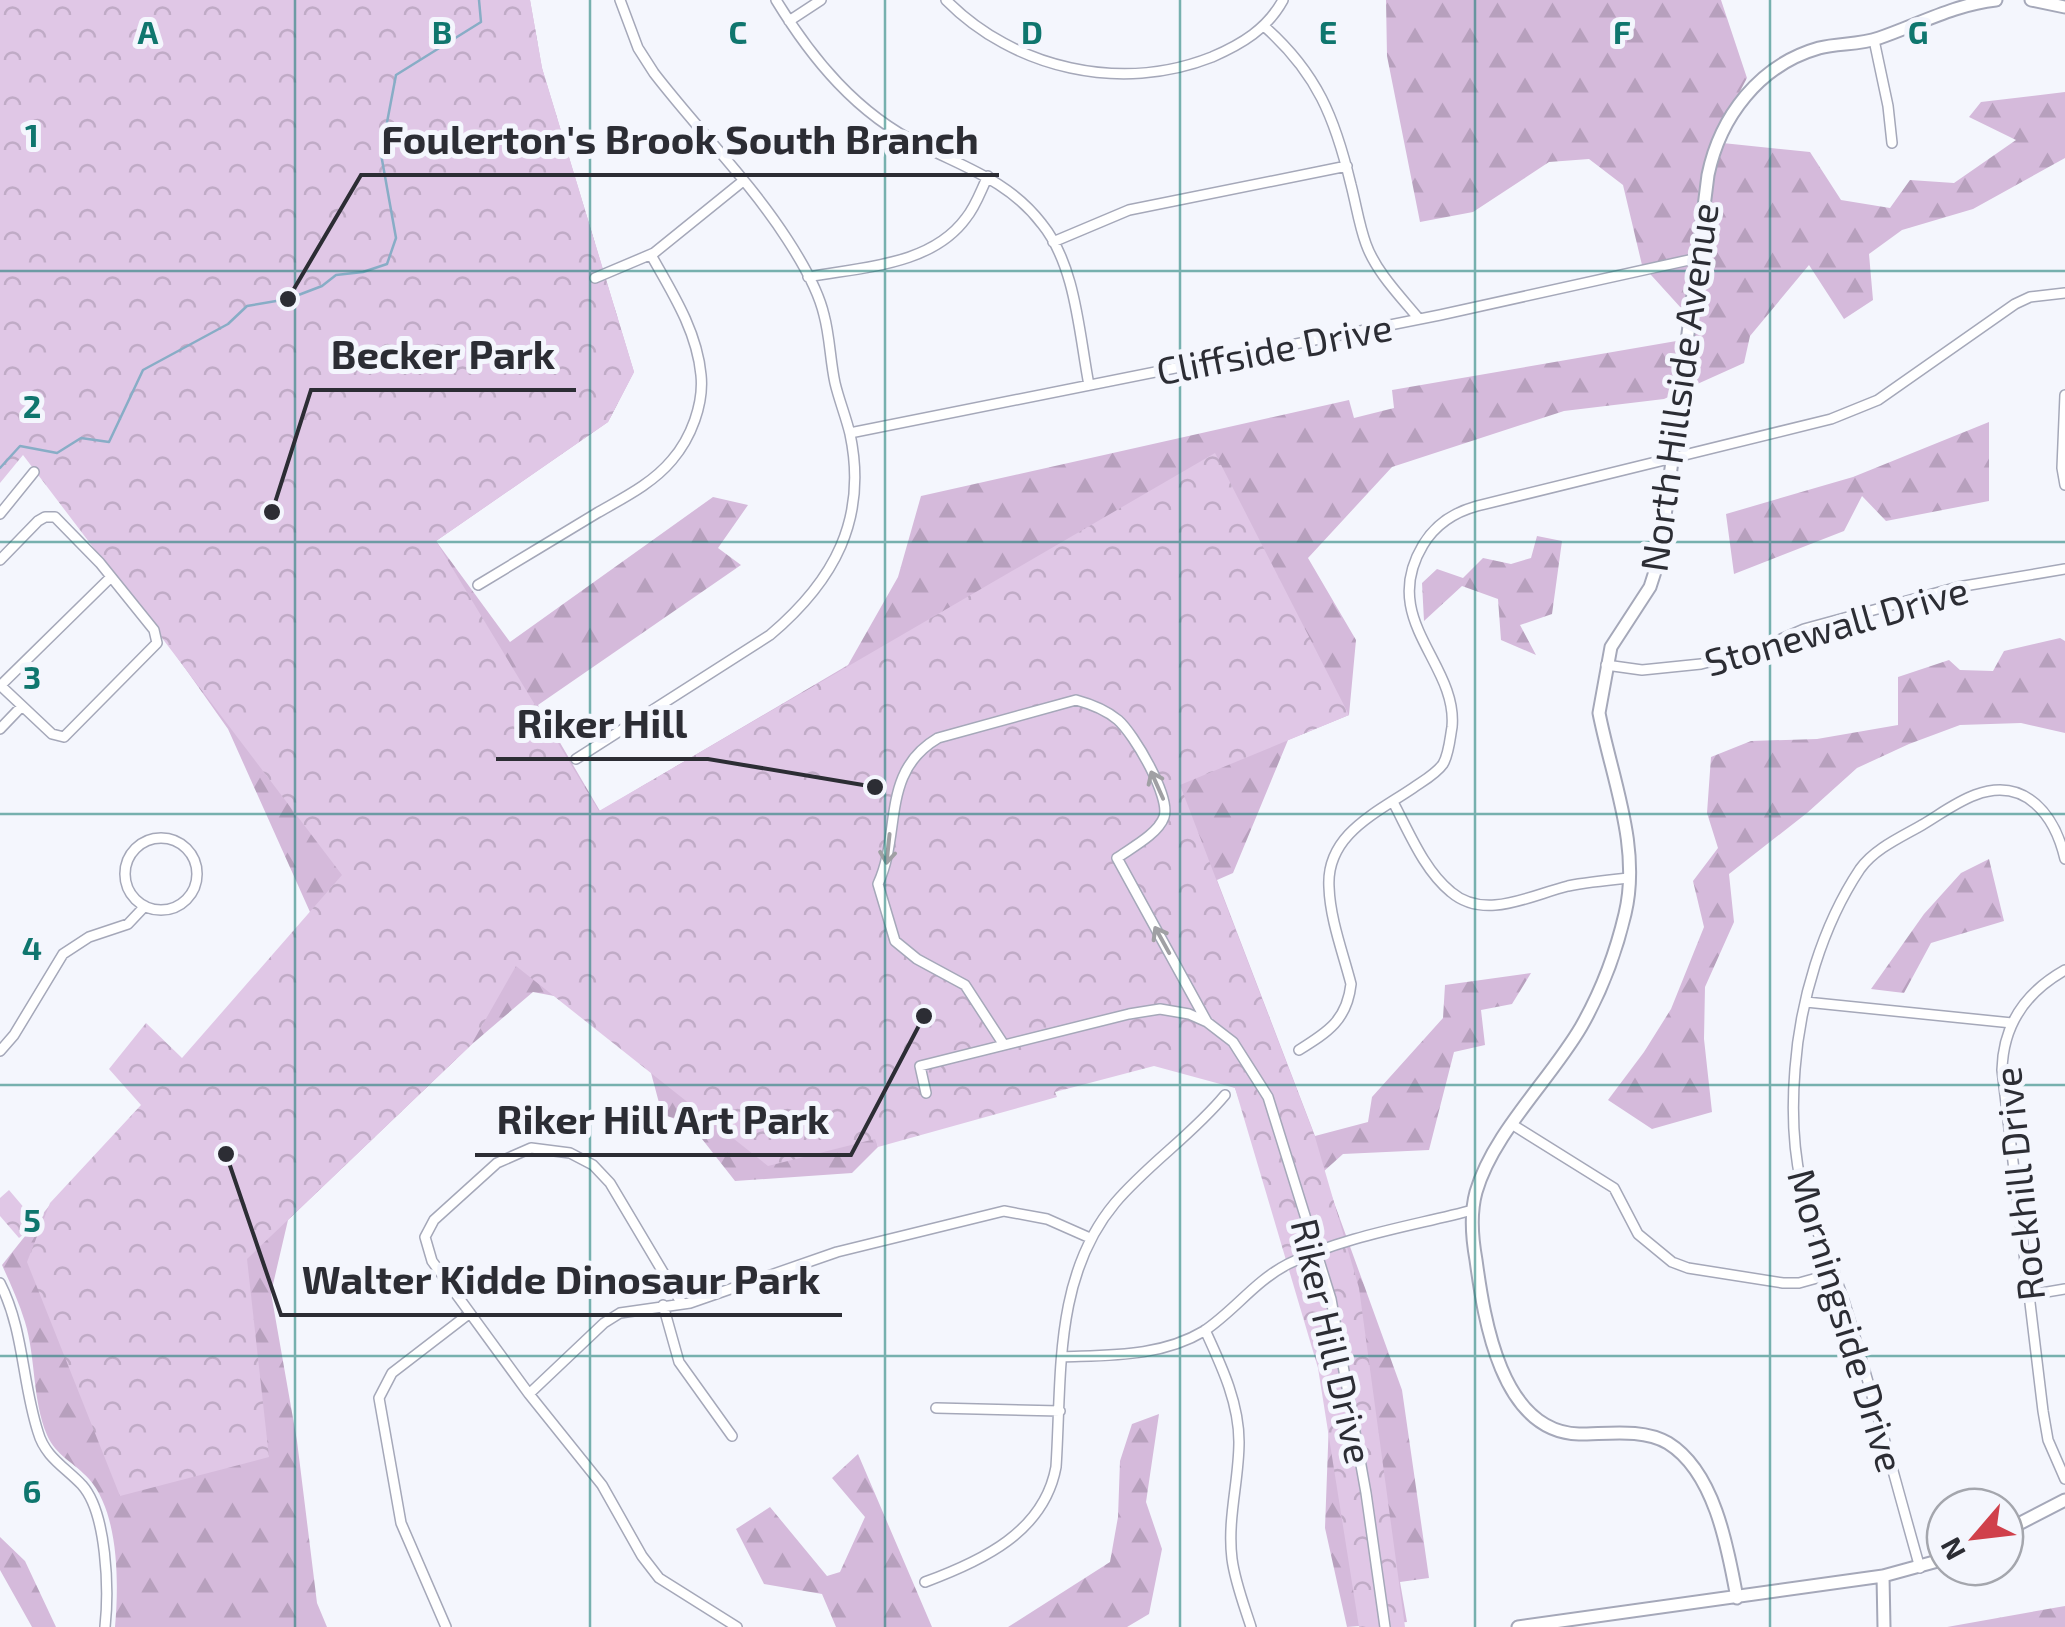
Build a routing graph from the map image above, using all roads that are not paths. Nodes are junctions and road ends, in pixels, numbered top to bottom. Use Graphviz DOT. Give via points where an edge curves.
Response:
graph roads {
  1 [pos="620,0"];
  2 [pos="776,0"];
  3 [pos="820,0"];
  4 [pos="946,0"];
  5 [pos="1283,0"];
  6 [pos="1996,0"];
  7 [pos="2031,0"];
  8 [pos="2065,7"];
  9 [pos="789,21"];
  10 [pos="1264,27"];
  11 [pos="1874,40"];
  12 [pos="1892,144"];
  13 [pos="1347,166"];
  14 [pos="988,176"];
  15 [pos="743,182"];
  16 [pos="1053,242"];
  17 [pos="651,255"];
  18 [pos="1698,258"];
  19 [pos="808,276"];
  20 [pos="595,278"];
  21 [pos="2065,293"];
  22 [pos="1419,319"];
  23 [pos="1090,385"];
  24 [pos="2065,396"];
  25 [pos="850,433"];
  26 [pos="1672,458"];
  27 [pos="34,472"];
  28 [pos="2065,485"];
  29 [pos="0,514"];
  30 [pos="0,560"];
  31 [pos="2065,569"];
  32 [pos="111,576"];
  33 [pos="478,585"];
  34 [pos="1606,665"];
  35 [pos="0,685"];
  36 [pos="22,706"];
  37 [pos="0,729"];
  38 [pos="576,759"];
  39 [pos="1392,802"];
  40 [pos="2065,860"];
  41 [pos="1629,878"];
  42 [pos="144,906"];
  43 [pos="2065,970"];
  44 [pos="1806,1002"];
  45 [pos="1207,1022"];
  46 [pos="2012,1023"];
  47 [pos="1004,1045"];
  48 [pos="1298,1050"];
  49 [pos="0,1051"];
  50 [pos="926,1093"];
  51 [pos="1224,1095"];
  52 [pos="1513,1125"];
  53 [pos="1473,1210"];
  54 [pos="1090,1238"];
  55 [pos="1317,1251"];
  56 [pos="1834,1274"];
  57 [pos="0,1282"];
  58 [pos="2065,1288"];
  59 [pos="2029,1295"];
  60 [pos="682,1304"];
  61 [pos="663,1306"];
  62 [pos="470,1313"];
  63 [pos="1205,1330"];
  64 [pos="1062,1356"];
  65 [pos="530,1394"];
  66 [pos="936,1408"];
  67 [pos="1060,1411"];
  68 [pos="732,1436"];
  69 [pos="2065,1478"];
  70 [pos="2065,1500"];
  71 [pos="2025,1521"];
  72 [pos="1925,1566"];
  73 [pos="1920,1568"];
  74 [pos="1882,1576"];
  75 [pos="925,1582"];
  76 [pos="1737,1598"];
  77 [pos="105,1627"];
  78 [pos="446,1627"];
  79 [pos="737,1627"];
  80 [pos="1251,1627"];
  81 [pos="1385,1627"];
  82 [pos="1518,1627"];
  83 [pos="1884,1627"];
  1 -- 15 [label="street" via="654,72"];
  2 -- 9 [label="street"];
  3 -- 9 [label="street"];
  4 -- 10 [label="street" via="996,40 1053,64 1102,73 1187,65"];
  5 -- 10 [label="street"];
  6 -- 11 [label="street, North Hillside Avenue"];
  7 -- 8 [label="street"];
  9 -- 14 [label="street" via="828,74 866,110 920,145"];
  10 -- 13 [label="street" via="1320,92"];
  11 -- 12 [label="street"];
  11 -- 18 [label="street, North Hillside Avenue" via="1823,47 1791,60 1741,101 1712,159"];
  13 -- 16 [label="street" via="1129,210"];
  13 -- 22 [label="street" via="1371,255"];
  14 -- 16 [label="street" via="1022,203"];
  14 -- 19 [label="street" via="965,220 940,243 904,259"];
  15 -- 17 [label="street"];
  15 -- 19 [label="street"];
  16 -- 23 [label="street"];
  17 -- 20 [label="street"];
  17 -- 33 [label="street" via="682,310 702,378 697,412 680,450 642,486"];
  18 -- 22 [label="street, Cliffside Drive"];
  18 -- 26 [label="street, North Hillside Avenue"];
  19 -- 25 [label="street" via="825,317"];
  21 -- 26 [label="street" via="2015,304 1861,408"];
  22 -- 23 [label="street, Cliffside Drive"];
  23 -- 25 [label="street, Cliffside Drive"];
  24 -- 28 [label="street"];
  25 -- 38 [label="street" via="852,512 839,552 812,594 770,635"];
  26 -- 34 [label="street, North Hillside Avenue" via="1660,556"];
  26 -- 39 [label="street" via="1468,508 1430,535 1413,568 1411,604 1452,722 1443,764"];
  27 -- 29 [label="street"];
  30 -- 32 [label="street" via="38,521 55,518"];
  31 -- 34 [label="street, Stonewall Drive" via="1958,587 1701,664 1642,670"];
  32 -- 35 [label="street"];
  32 -- 36 [label="street" via="154,630 154,649 64,737"];
  34 -- 41 [label="street, North Hillside Avenue" via="1599,713 1624,822"];
  35 -- 36 [label="street"];
  36 -- 37 [label="street"];
  39 -- 41 [label="street" via="1428,866 1464,901 1505,904"];
  39 -- 48 [label="street" via="1348,833 1332,859 1328,887 1350,999 1337,1024"];
  40 -- 44 [label="street, Morningside Drive" via="2052,820 2033,802 2001,791 1968,798 1864,864 1822,947"];
  41 -- 52 [label="street, North Hillside Avenue" via="1625,914 1601,988"];
  42 -- 42 [label="street" via="167,910 193,890 193,857 177,841 152,839 132,852 125,876"];
  42 -- 49 [label="street" via="128,924 89,936 63,954"];
  43 -- 46 [label="street, Rockhill Drive" via="2035,990"];
  44 -- 46 [label="street"];
  44 -- 56 [label="street, Morningside Drive" via="1795,1068 1796,1149"];
  45 -- 47 [label="street, Riker Hill Drive" via="1160,1009"];
  45 -- 47 [label="street, Riker Hill Drive, one-way" via="1117,858 1159,826 1166,814 1163,798 1118,720 1076,700 938,738 910,761 894,801 888,863 878,884 894,940 965,985"];
  45 -- 55 [label="street, Riker Hill Drive" via="1233,1042 1268,1096"];
  46 -- 59 [label="street, Rockhill Drive" via="2002,1070"];
  47 -- 50 [label="street, Riker Hill Drive" via="920,1066"];
  51 -- 54 [label="street" via="1118,1200"];
  52 -- 53 [label="street, North Hillside Avenue" via="1485,1169"];
  52 -- 56 [label="street" via="1614,1188 1638,1234 1672,1262 1783,1283"];
  53 -- 55 [label="street"];
  53 -- 76 [label="street, North Hillside Avenue" via="1484,1314 1516,1396 1556,1430 1654,1437 1680,1453 1726,1534"];
  54 -- 60 [label="street" via="1004,1211 837,1252"];
  54 -- 64 [label="street" via="1070,1298"];
  55 -- 63 [label="street" via="1264,1278"];
  55 -- 81 [label="street, Riker Hill Drive" via="1331,1299"];
  56 -- 73 [label="street, Morningside Drive"];
  57 -- 77 [label="street" via="16,1323 39,1438 80,1483 95,1511"];
  58 -- 59 [label="street"];
  59 -- 69 [label="street, Rockhill Drive" via="2048,1440"];
  60 -- 61 [label="street"];
  60 -- 62 [label="street" via="593,1165 570,1153 531,1148 497,1163 428,1228 429,1254"];
  61 -- 65 [label="street" via="604,1322"];
  61 -- 68 [label="street" via="680,1362"];
  62 -- 65 [label="street"];
  62 -- 78 [label="street" via="392,1373 379,1398 401,1523"];
  63 -- 64 [label="street" via="1140,1353"];
  63 -- 80 [label="street" via="1229,1386 1239,1436 1232,1563"];
  64 -- 67 [label="street"];
  65 -- 79 [label="street" via="602,1484 659,1578"];
  66 -- 67 [label="street"];
  67 -- 75 [label="street" via="1052,1488 1034,1517 996,1548"];
  70 -- 71 [label="street"];
  72 -- 73 [label="street"];
  73 -- 74 [label="street"];
  74 -- 76 [label="street"];
  74 -- 83 [label="street"];
  76 -- 82 [label="street"];
}
